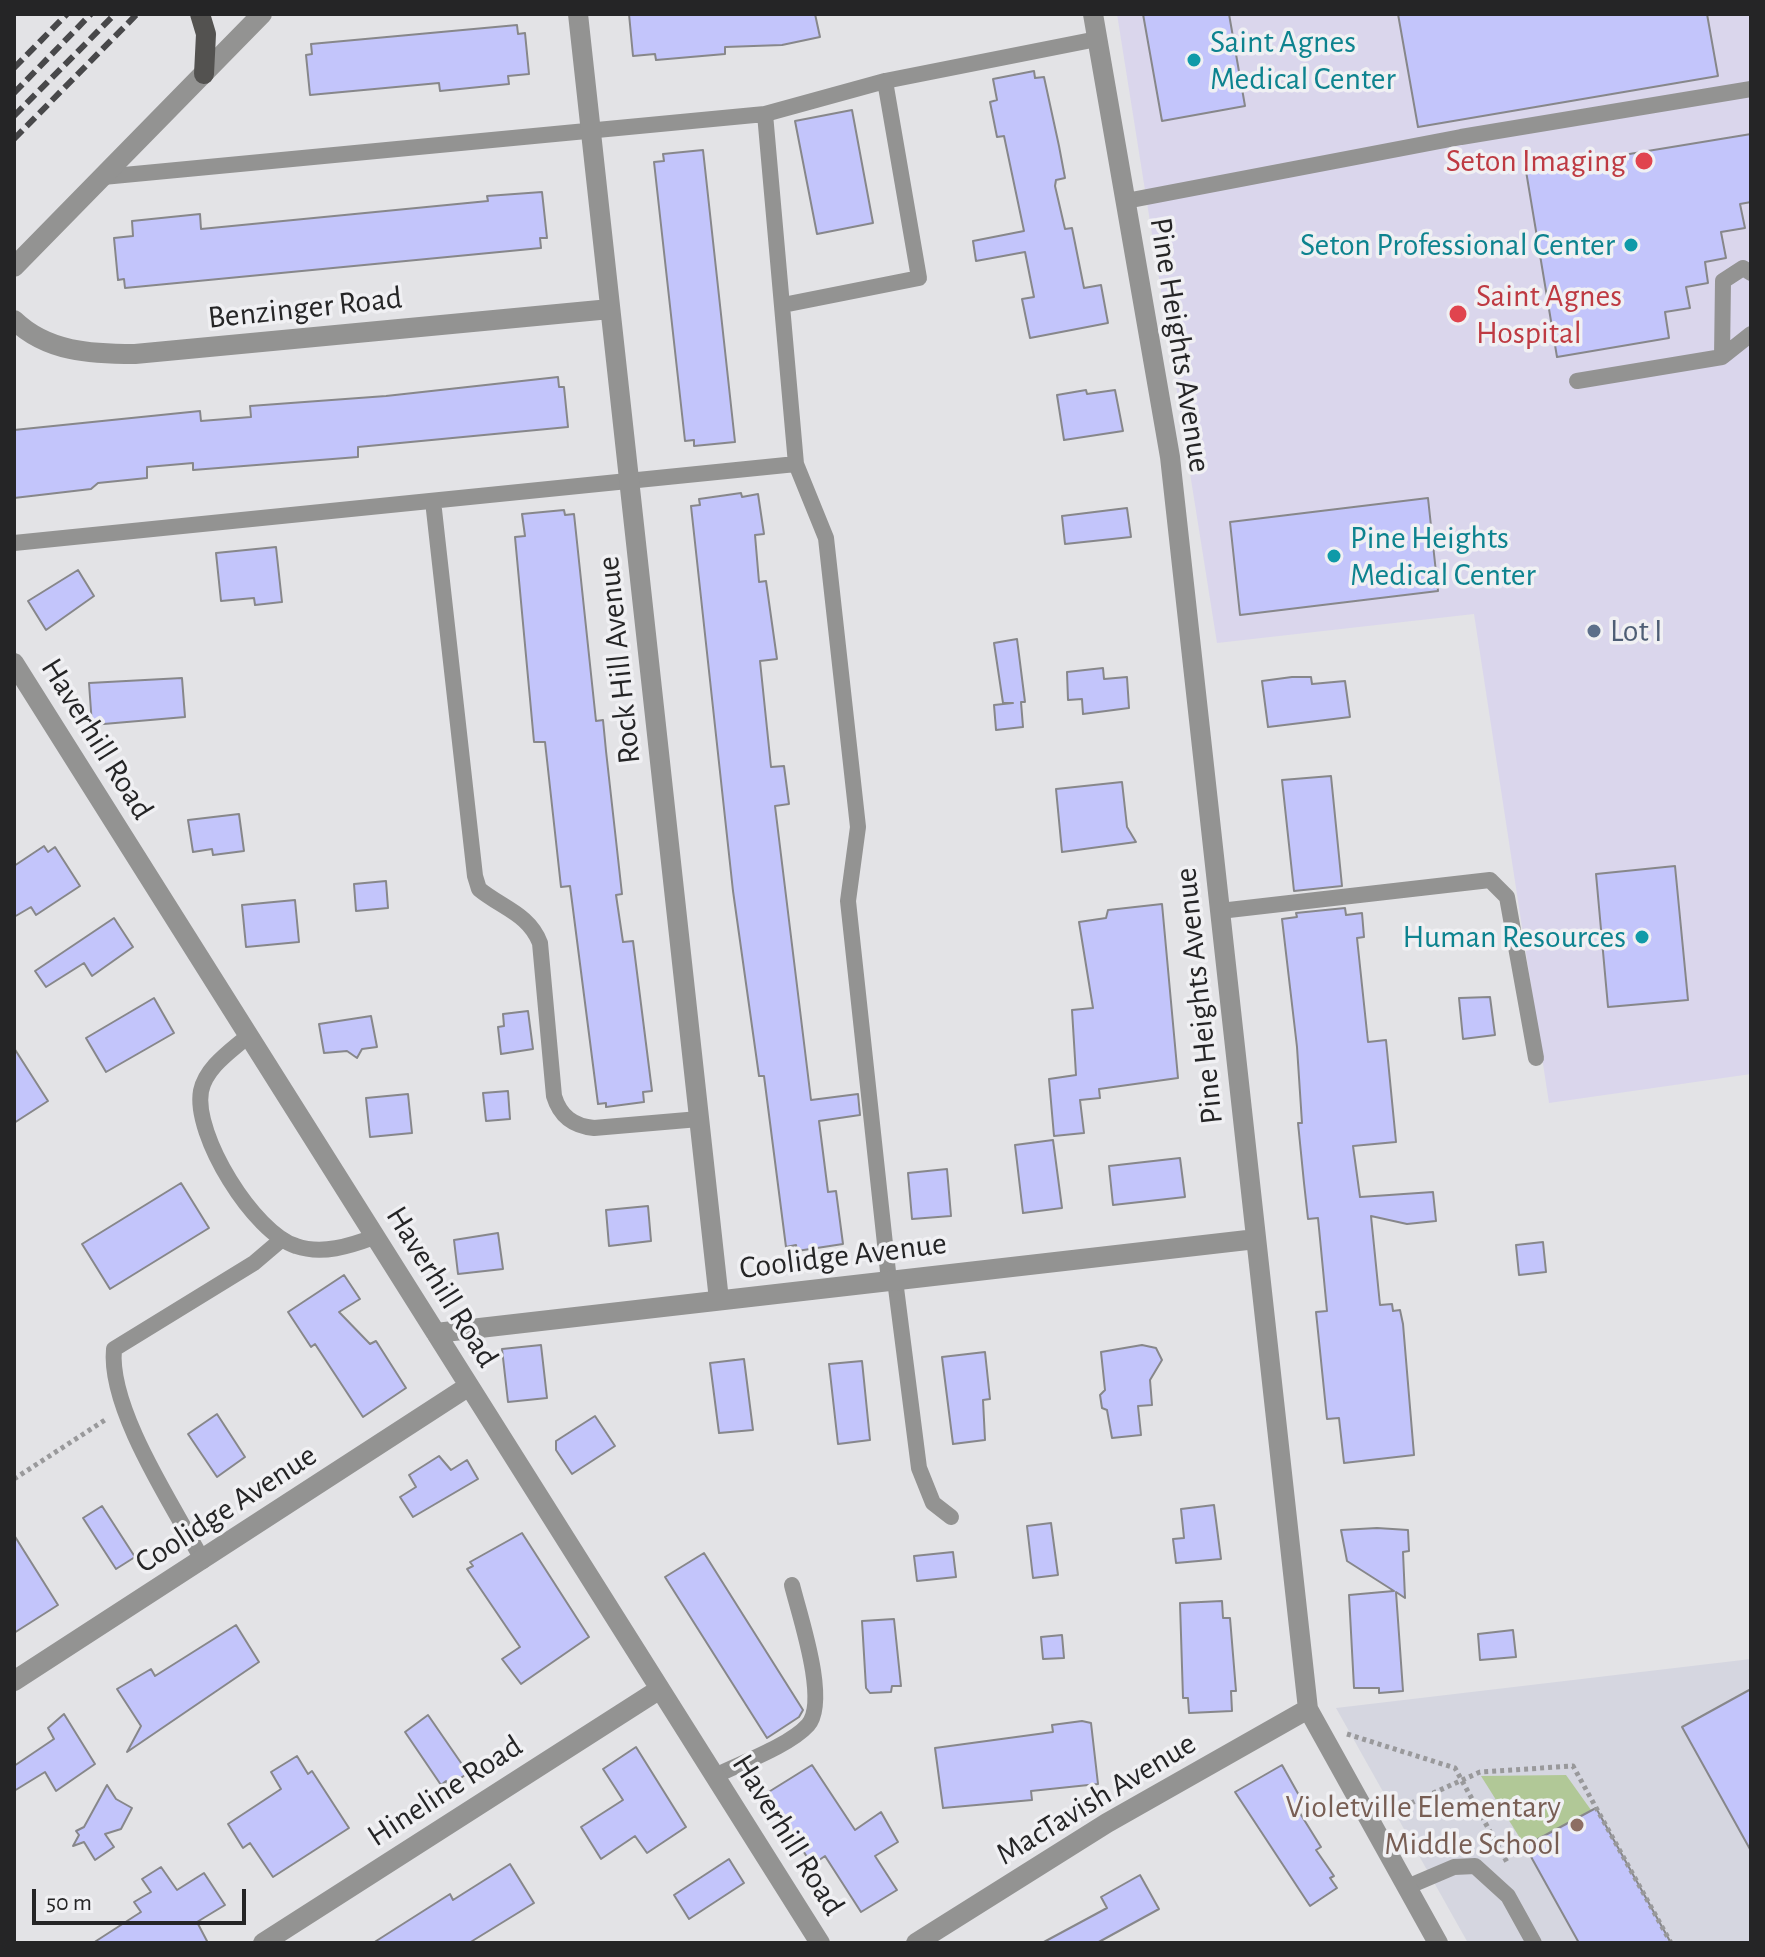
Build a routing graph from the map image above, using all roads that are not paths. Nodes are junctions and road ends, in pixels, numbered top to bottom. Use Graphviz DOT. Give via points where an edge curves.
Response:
graph roads {
  1 [pos="200,14"];
  2 [pos="262,14"];
  3 [pos="578,14"];
  4 [pos="1093,14"];
  5 [pos="1097,39"];
  6 [pos="204,74"];
  7 [pos="885,81"];
  8 [pos="1751,89"];
  9 [pos="765,114"];
  10 [pos="591,129"];
  11 [pos="103,177"];
  12 [pos="1126,201"];
  13 [pos="14,267"];
  14 [pos="1751,273"];
  15 [pos="783,305"];
  16 [pos="610,309"];
  17 [pos="14,320"];
  18 [pos="1751,334"];
  19 [pos="1722,357"];
  20 [pos="1577,381"];
  21 [pos="796,464"];
  22 [pos="630,483"];
  23 [pos="433,501"];
  24 [pos="14,543"];
  25 [pos="14,663"];
  26 [pos="1220,911"];
  27 [pos="248,1036"];
  28 [pos="1536,1058"];
  29 [pos="699,1119"];
  30 [pos="374,1237"];
  31 [pos="1256,1239"];
  32 [pos="281,1240"];
  33 [pos="892,1280"];
  34 [pos="719,1300"];
  35 [pos="436,1333"];
  36 [pos="469,1386"];
  37 [pos="951,1517"];
  38 [pos="203,1561"];
  39 [pos="792,1585"];
  40 [pos="14,1681"];
  41 [pos="660,1689"];
  42 [pos="1312,1716"];
  43 [pos="715,1776"];
  44 [pos="1407,1887"];
  45 [pos="263,1943"];
  46 [pos="820,1943"];
  47 [pos="916,1943"];
  48 [pos="1438,1943"];
  49 [pos="1534,1943"];
  1 -- 6 [label="main road" via="206,34"];
  2 -- 6 [label="street"];
  3 -- 10 [label="street, Rock Hill Avenue"];
  4 -- 5 [label="street, Pine Heights Avenue"];
  5 -- 7 [label="lane"];
  5 -- 12 [label="street, Pine Heights Avenue"];
  6 -- 11 [label="street"];
  7 -- 9 [label="lane"];
  7 -- 15 [label="lane" via="919,278"];
  8 -- 12 [label="lane"];
  9 -- 10 [label="lane"];
  9 -- 15 [label="lane"];
  10 -- 11 [label="lane"];
  10 -- 16 [label="street, Rock Hill Avenue"];
  11 -- 13 [label="street"];
  12 -- 26 [label="street, Pine Heights Avenue" via="1170,457"];
  14 -- 19 [label="lane" via="1743,268 1723,281"];
  15 -- 21 [label="lane"];
  16 -- 17 [label="street, Benzinger Road" via="135,354 60,348"];
  16 -- 22 [label="street, Rock Hill Avenue"];
  18 -- 19 [label="lane"];
  19 -- 20 [label="lane"];
  21 -- 22 [label="lane"];
  21 -- 33 [label="lane" via="826,538 858,827 848,901"];
  22 -- 23 [label="lane"];
  22 -- 29 [label="street, Rock Hill Avenue"];
  23 -- 24 [label="lane"];
  23 -- 29 [label="lane" via="475,876 479,889 524,918 540,943 558,1109 580,1127 594,1128"];
  25 -- 27 [label="street, Haverhill Road"];
  26 -- 28 [label="lane" via="1490,880 1507,897"];
  26 -- 31 [label="street, Pine Heights Avenue"];
  27 -- 30 [label="street, Haverhill Road"];
  27 -- 32 [label="lane" via="208,1074 200,1107 211,1143 230,1176 255,1217"];
  29 -- 34 [label="street, Rock Hill Avenue"];
  30 -- 32 [label="lane" via="316,1250"];
  30 -- 35 [label="street, Haverhill Road"];
  31 -- 33 [label="street, Coolidge Avenue"];
  31 -- 42 [label="street, Pine Heights Avenue"];
  32 -- 38 [label="lane" via="254,1263 114,1349 112,1365 123,1408"];
  33 -- 34 [label="street, Coolidge Avenue"];
  33 -- 37 [label="lane" via="919,1468 933,1503"];
  34 -- 35 [label="street, Coolidge Avenue"];
  35 -- 36 [label="street, Haverhill Road"];
  36 -- 38 [label="street, Coolidge Avenue"];
  36 -- 41 [label="street, Haverhill Road"];
  38 -- 40 [label="street, Coolidge Avenue"];
  39 -- 43 [label="lane" via="814,1675 811,1722"];
  41 -- 43 [label="street, Haverhill Road"];
  41 -- 45 [label="street, Hineline Road"];
  42 -- 44 [label="street, Pine Heights Avenue"];
  42 -- 47 [label="street, MacTavish Avenue" via="1107,1823"];
  43 -- 46 [label="street, Haverhill Road"];
  44 -- 48 [label="street, Pine Heights Avenue"];
  44 -- 49 [label="lane" via="1454,1867 1475,1866 1508,1896"];
}
